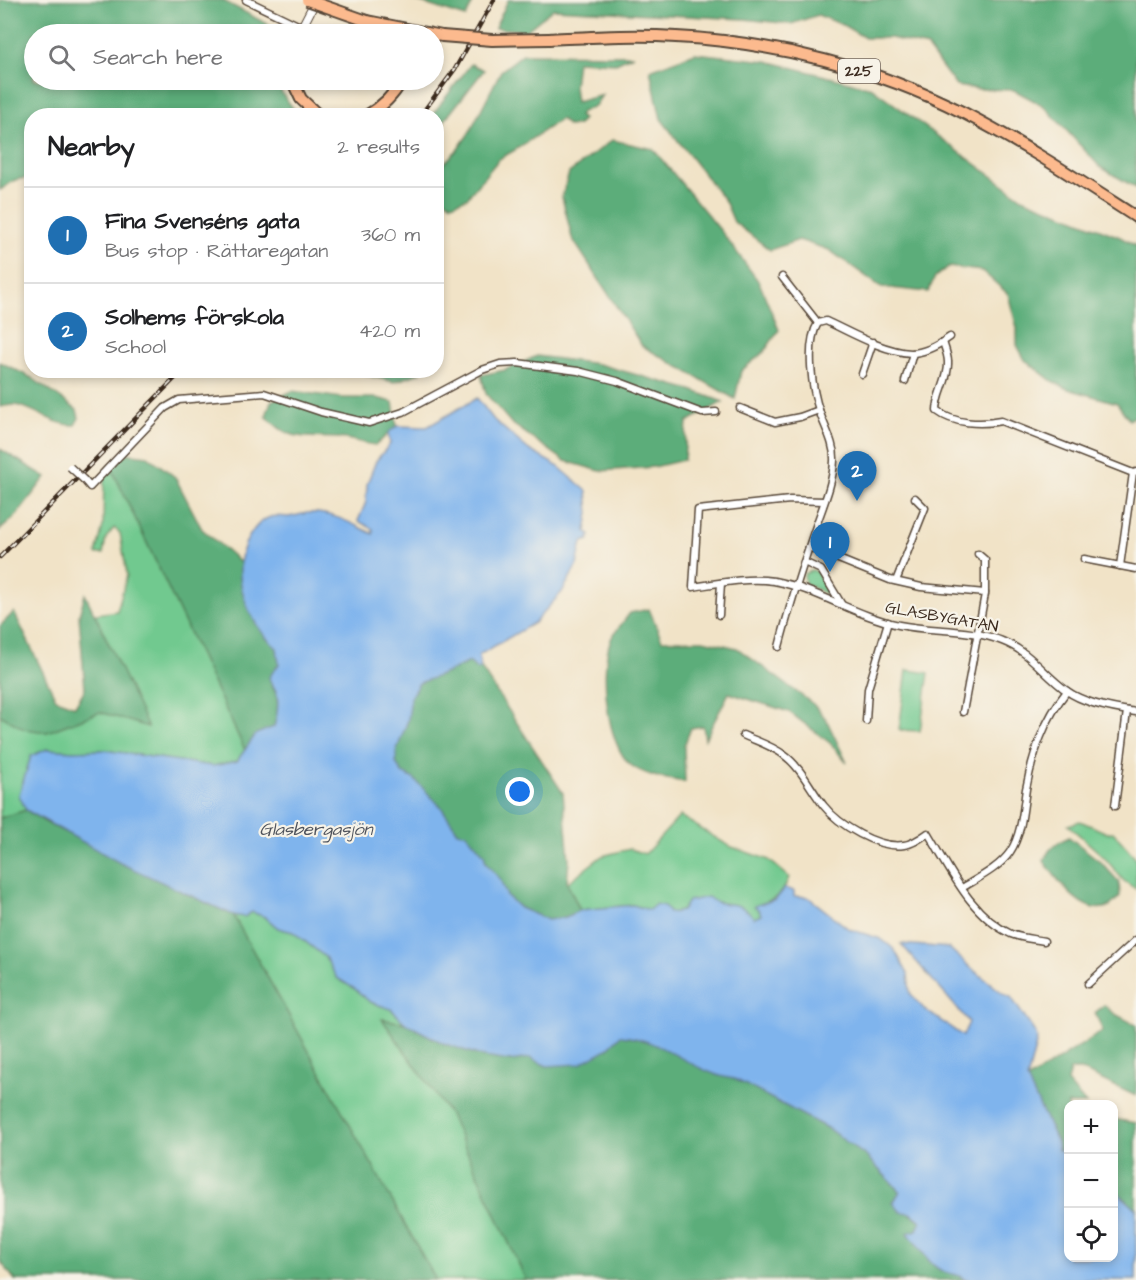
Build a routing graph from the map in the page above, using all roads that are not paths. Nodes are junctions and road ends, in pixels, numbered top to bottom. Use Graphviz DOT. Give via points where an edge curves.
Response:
graph roads {
  1 [pos="246,0"];
  2 [pos="307,0"];
  3 [pos="316,0"];
  4 [pos="288,24"];
  5 [pos="304,24"];
  6 [pos="378,24"];
  7 [pos="444,36"];
  8 [pos="297,90"];
  9 [pos="396,90"];
  10 [pos="311,108"];
  11 [pos="378,108"];
  12 [pos="1136,217"];
  13 [pos="782,277"];
  14 [pos="818,323"];
  15 [pos="950,337"];
  16 [pos="873,342"];
  17 [pos="943,342"];
  18 [pos="913,353"];
  19 [pos="862,374"];
  20 [pos="905,381"];
  21 [pos="740,408"];
  22 [pos="819,410"];
  23 [pos="716,411"];
  24 [pos="64,461"];
  25 [pos="1135,472"];
  26 [pos="915,498"];
  27 [pos="824,501"];
  28 [pos="809,547"];
  29 [pos="978,554"];
  30 [pos="1084,559"];
  31 [pos="804,562"];
  32 [pos="1120,566"];
  33 [pos="1136,569"];
  34 [pos="896,581"];
  35 [pos="721,583"];
  36 [pos="795,587"];
  37 [pos="985,593"];
  38 [pos="842,606"];
  39 [pos="719,615"];
  40 [pos="888,622"];
  41 [pos="978,634"];
  42 [pos="778,646"];
  43 [pos="1067,691"];
  44 [pos="1128,711"];
  45 [pos="963,712"];
  46 [pos="1136,712"];
  47 [pos="866,722"];
  48 [pos="743,735"];
  49 [pos="1115,806"];
  50 [pos="962,888"];
  51 [pos="1136,940"];
  52 [pos="1044,941"];
  53 [pos="1088,984"];
  1 -- 4 [label="street"];
  2 -- 6 [label="main road, 225, bridge"];
  3 -- 5 [label="street"];
  7 -- 12 [label="main road, 225, bridge" via="492,40 640,36 702,39 781,50 857,70 964,113"];
  8 -- 10 [label="main road"];
  9 -- 11 [label="main road"];
  13 -- 14 [label="street"];
  14 -- 16 [label="street" via="826,321"];
  14 -- 22 [label="street" via="811,349"];
  15 -- 17 [label="street"];
  16 -- 18 [label="street"];
  16 -- 19 [label="street"];
  17 -- 18 [label="street"];
  17 -- 25 [label="street" via="949,361 937,411 944,416 983,424 1001,422"];
  18 -- 20 [label="street"];
  21 -- 22 [label="street" via="775,422"];
  22 -- 27 [label="street" via="834,461"];
  23 -- 24 [label="street, bridge" via="702,414 617,381 578,371 500,364 369,423 264,393 179,400 165,408 90,487"];
  25 -- 32 [label="street"];
  26 -- 34 [label="street" via="925,508"];
  27 -- 28 [label="street"];
  27 -- 35 [label="street, GLASBYGATAN" via="758,502 698,510 693,587"];
  28 -- 31 [label="street"];
  28 -- 34 [label="street"];
  29 -- 37 [label="street" via="986,560"];
  30 -- 32 [label="street"];
  31 -- 36 [label="street"];
  31 -- 38 [label="street" via="821,570"];
  32 -- 33 [label="street"];
  34 -- 37 [label="street"];
  35 -- 36 [label="street, GLASBYGATAN" via="762,580"];
  35 -- 39 [label="street"];
  36 -- 38 [label="street, GLASBYGATAN"];
  36 -- 42 [label="street"];
  37 -- 41 [label="street"];
  38 -- 40 [label="street, GLASBYGATAN"];
  40 -- 41 [label="street, GLASBYGATAN"];
  40 -- 47 [label="street" via="868,689"];
  41 -- 43 [label="street, GLASBYGATAN" via="1001,640 1030,656"];
  41 -- 45 [label="street"];
  43 -- 44 [label="street, GLASBYGATAN" via="1084,700"];
  43 -- 50 [label="street" via="1040,738 1014,844 1005,859"];
  44 -- 46 [label="street, GLASBYGATAN"];
  44 -- 49 [label="street"];
  48 -- 50 [label="street" via="784,754 828,811 856,832 898,846 928,833"];
  50 -- 52 [label="street" via="999,927 1019,937"];
  51 -- 53 [label="street"];
}
